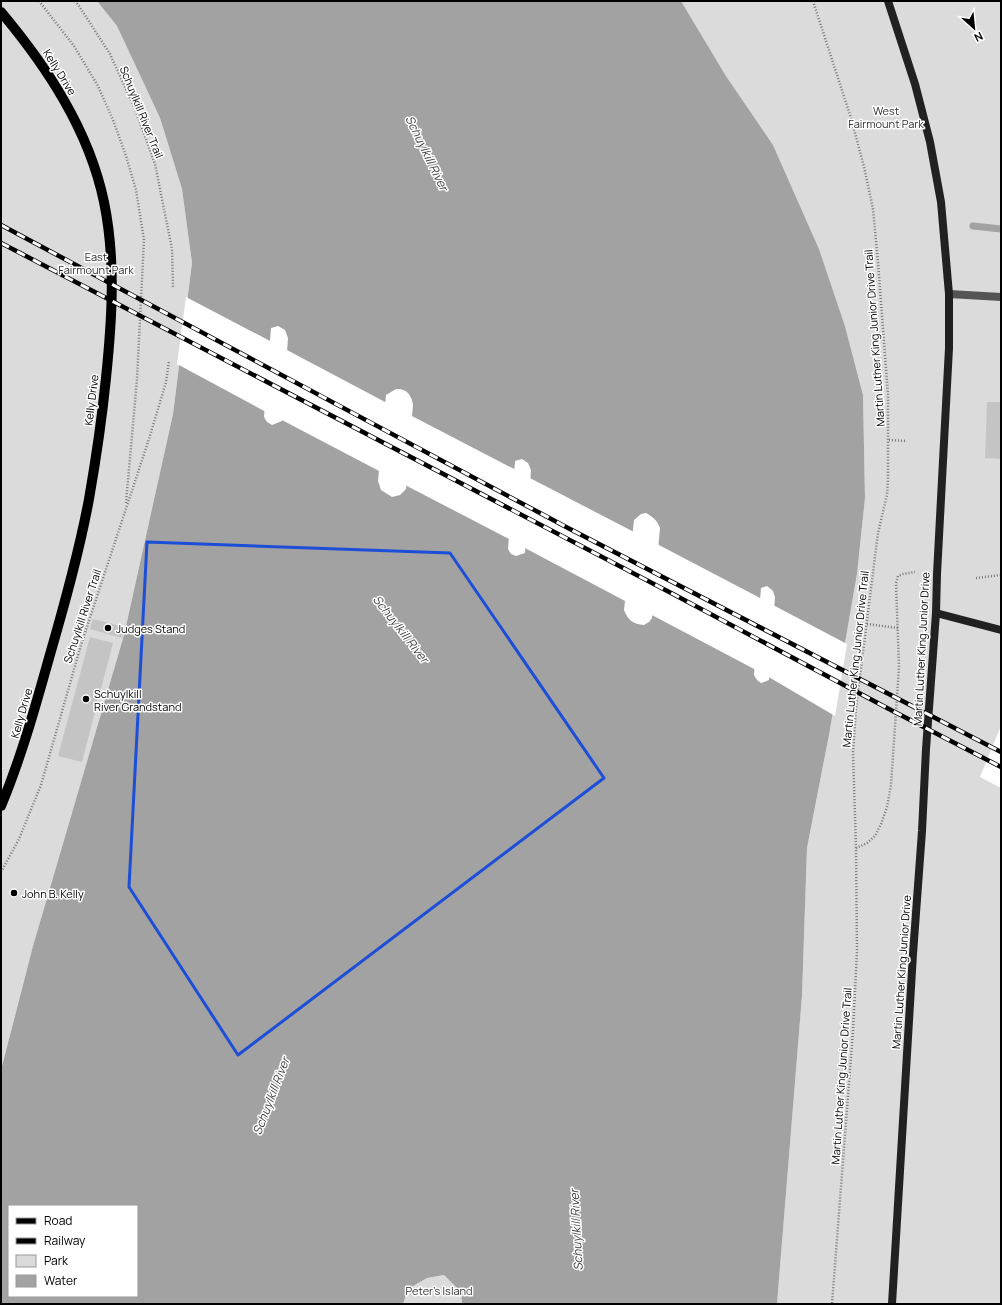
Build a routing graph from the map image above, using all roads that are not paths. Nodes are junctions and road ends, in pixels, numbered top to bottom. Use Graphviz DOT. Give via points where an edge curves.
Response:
graph roads {
  1 [pos="888,1"];
  2 [pos="1,12"];
  3 [pos="948,294"];
  4 [pos="1001,296"];
  5 [pos="936,613"];
  6 [pos="1001,630"];
  7 [pos="1,806"];
  8 [pos="892,1304"];
  1 -- 3 [label="main road, Martin Luther King Junior Drive" via="915,84 930,142 941,202"];
  2 -- 7 [label="main road, Kelly Drive" via="44,67 86,144 104,202 112,282 110,340 101,421 79,547 23,749"];
  3 -- 4 [label="lane"];
  3 -- 5 [label="main road, Martin Luther King Junior Drive" via="949,348"];
  5 -- 6 [label="main road"];
  5 -- 8 [label="main road, Martin Luther King Junior Drive"];
}
